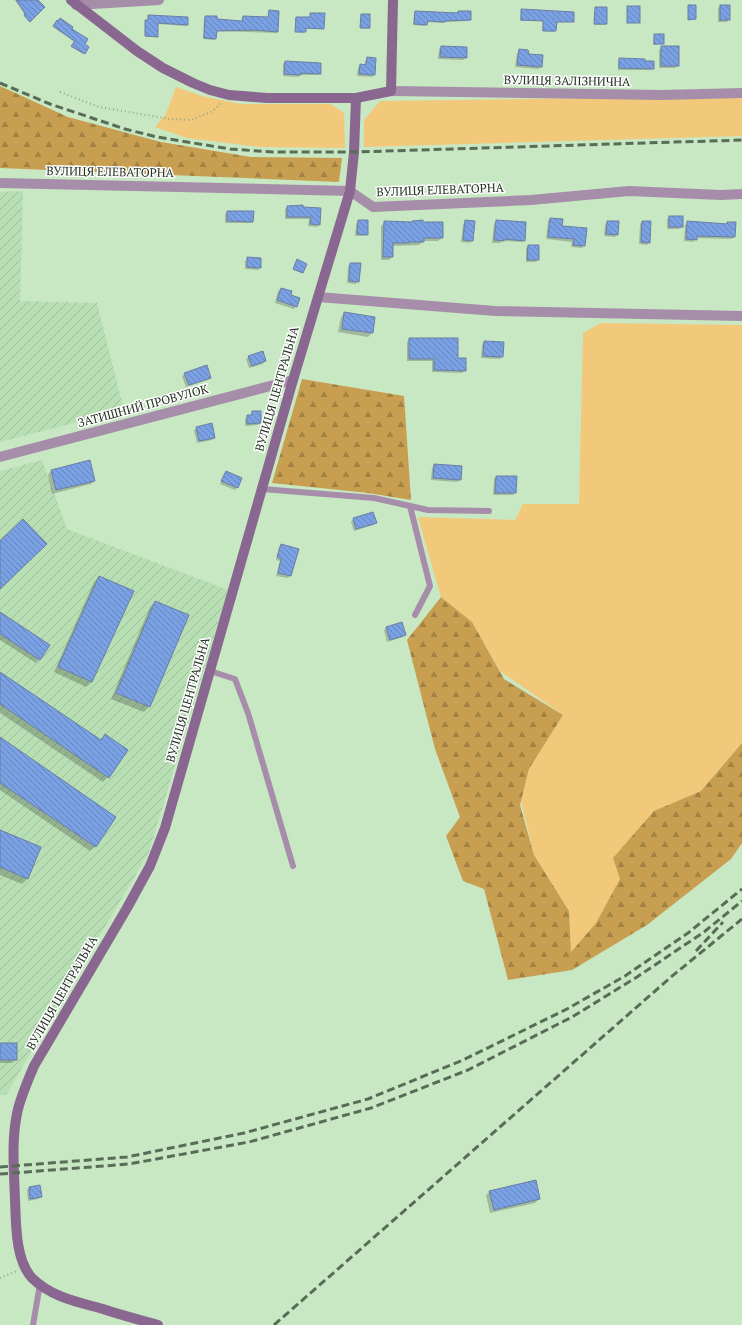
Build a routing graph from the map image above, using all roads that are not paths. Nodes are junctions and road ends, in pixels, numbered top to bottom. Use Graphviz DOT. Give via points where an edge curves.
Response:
graph roads {
  1 [pos="159,0"];
  2 [pos="393,0"];
  3 [pos="73,2"];
  4 [pos="392,91"];
  5 [pos="742,93"];
  6 [pos="356,98"];
  7 [pos="0,183"];
  8 [pos="350,190"];
  9 [pos="742,194"];
  10 [pos="318,297"];
  11 [pos="742,316"];
  12 [pos="293,380"];
  13 [pos="0,457"];
  14 [pos="262,489"];
  15 [pos="410,506"];
  16 [pos="489,512"];
  17 [pos="415,614"];
  18 [pos="210,671"];
  19 [pos="293,866"];
  20 [pos="40,1284"];
  21 [pos="33,1325"];
  22 [pos="158,1325"];
  1 -- 3 [label="street"];
  2 -- 4 [label="main road"];
  3 -- 6 [label="main road" via="137,51 164,68 205,88 229,96"];
  4 -- 5 [label="street, ВУЛИЦЯ ЗАЛІЗНИЧНА" via="662,95"];
  4 -- 6 [label="main road"];
  6 -- 8 [label="main road, ВУЛИЦЯ ЦЕНТРАЛЬНА"];
  7 -- 8 [label="street, ВУЛИЦЯ ЕЛЕВАТОРНА"];
  8 -- 9 [label="street, ВУЛИЦЯ ЕЛЕВАТОРНА" via="373,207 531,200 629,191"];
  8 -- 10 [label="main road, ВУЛИЦЯ ЦЕНТРАЛЬНА"];
  10 -- 11 [label="street" via="495,311"];
  10 -- 12 [label="main road, ВУЛИЦЯ ЦЕНТРАЛЬНА"];
  12 -- 13 [label="street, ЗАТИШНИЙ ПРОВУЛОК"];
  12 -- 14 [label="main road, ВУЛИЦЯ ЦЕНТРАЛЬНА"];
  14 -- 15 [label="lane" via="374,498"];
  14 -- 18 [label="main road, ВУЛИЦЯ ЦЕНТРАЛЬНА"];
  15 -- 16 [label="lane" via="428,510"];
  15 -- 17 [label="lane" via="430,586"];
  18 -- 19 [label="lane" via="235,679 248,713"];
  18 -- 20 [label="main road, ВУЛИЦЯ ЦЕНТРАЛЬНА" via="165,828 150,866 34,1066 18,1109 15,1135 15,1222 25,1267 31,1277"];
  20 -- 21 [label="lane"];
  20 -- 22 [label="main road, ВУЛИЦЯ ЦЕНТРАЛЬНА" via="66,1299"];
}
